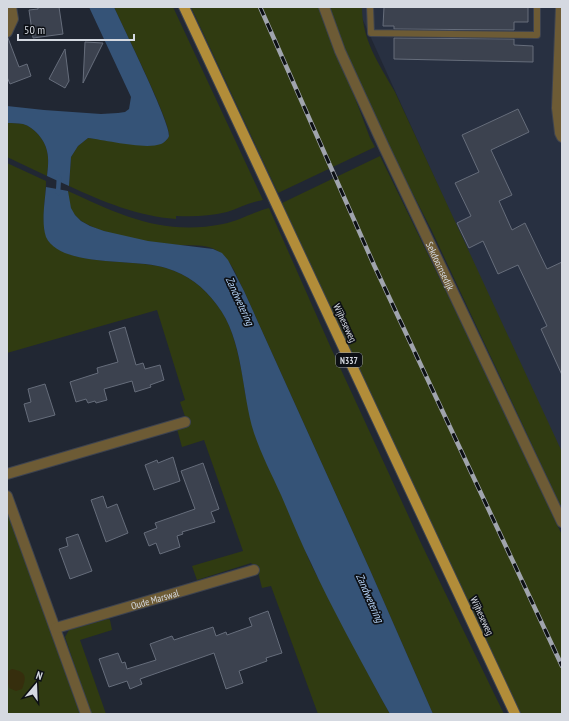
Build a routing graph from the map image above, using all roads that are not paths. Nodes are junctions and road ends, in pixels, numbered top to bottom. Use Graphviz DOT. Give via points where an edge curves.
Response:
graph roads {
  1 [pos="11,7"];
  2 [pos="184,7"];
  3 [pos="324,7"];
  4 [pos="370,7"];
  5 [pos="537,7"];
  6 [pos="561,7"];
  7 [pos="7,32"];
  8 [pos="562,137"];
  9 [pos="185,422"];
  10 [pos="7,474"];
  11 [pos="7,496"];
  12 [pos="562,522"];
  13 [pos="254,570"];
  14 [pos="56,628"];
  15 [pos="86,714"];
  16 [pos="515,714"];
  1 -- 7 [label="street" via="13,19"];
  2 -- 16 [label="main road, Wijheseweg / N337"];
  3 -- 12 [label="street, Sekdoornsedijk" via="340,51 380,141"];
  4 -- 5 [label="lane" via="371,33 537,35"];
  6 -- 8 [label="street" via="557,108"];
  9 -- 10 [label="street"];
  11 -- 14 [label="street"];
  13 -- 14 [label="street, Oude Marswal"];
  14 -- 15 [label="street"];
}
